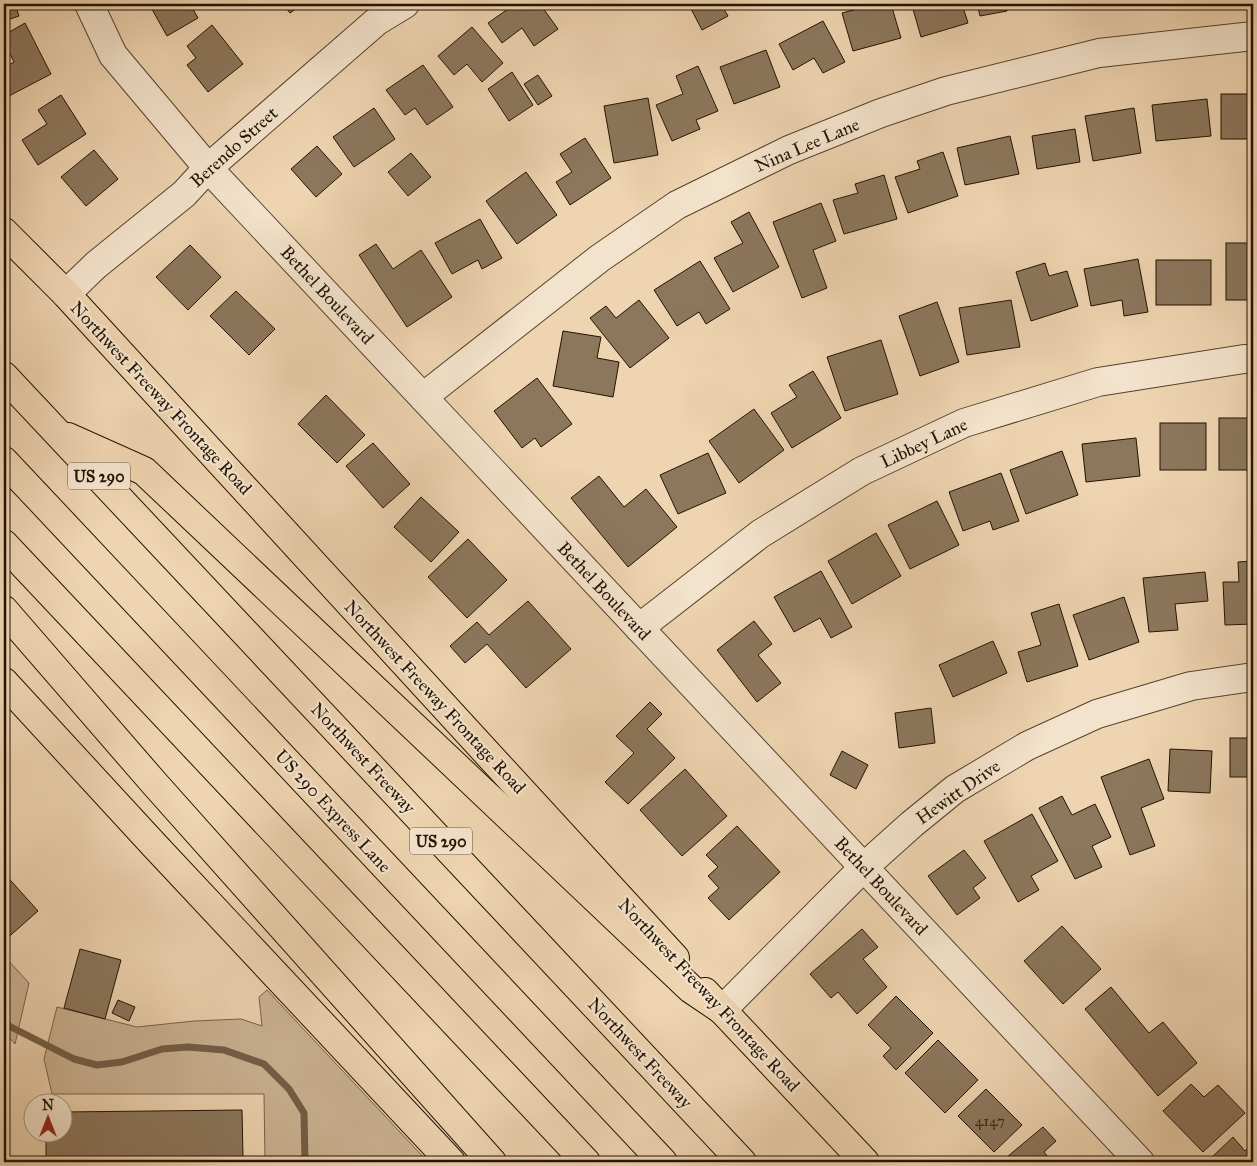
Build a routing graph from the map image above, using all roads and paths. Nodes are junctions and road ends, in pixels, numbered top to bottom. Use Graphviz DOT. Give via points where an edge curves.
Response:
graph roads {
  1 [pos="89,4"];
  2 [pos="405,4"];
  3 [pos="1253,36"];
  4 [pos="208,168"];
  5 [pos="4,232"];
  6 [pos="66,294"];
  7 [pos="1253,359"];
  8 [pos="4,376"];
  9 [pos="423,397"];
  10 [pos="57,433"];
  11 [pos="4,460"];
  12 [pos="4,544"];
  13 [pos="4,610"];
  14 [pos="639,628"];
  15 [pos="1253,677"];
  16 [pos="4,682"];
  17 [pos="864,868"];
  18 [pos="722,1010"];
  19 [pos="452,1162"];
  20 [pos="492,1162"];
  21 [pos="586,1162"];
  22 [pos="663,1162"];
  23 [pos="742,1162"];
  24 [pos="864,1162"];
  25 [pos="1140,1162"];
  1 -- 4 [label="street, Bethel Boulevard" via="112,55"];
  2 -- 4 [label="street, Berendo Street" via="377,21"];
  3 -- 9 [label="street, Nina Lee Lane" via="1099,52 946,91 788,150 677,205 600,258"];
  4 -- 6 [label="street, Berendo Street" via="184,194 96,265"];
  4 -- 9 [label="street, Bethel Boulevard"];
  5 -- 6 [label="main road, Northwest Freeway Frontage Road"];
  6 -- 18 [label="main road, Northwest Freeway Frontage Road"];
  7 -- 14 [label="street, Libbey Lane" via="1098,382 964,423 862,471 760,534"];
  8 -- 10 [label="main road, Northwest Freeway / US 290"];
  9 -- 14 [label="street, Bethel Boulevard"];
  10 -- 18 [label="main road" via="144,471 691,989"];
  10 -- 23 [label="main road, Northwest Freeway / US 290"];
  11 -- 22 [label="main road, US 290 Express Lane"];
  12 -- 21 [label="main road"];
  13 -- 20 [label="main road"];
  14 -- 17 [label="street, Bethel Boulevard"];
  15 -- 17 [label="street, Hewitt Drive" via="1191,686 1097,714 1027,746 955,790"];
  16 -- 19 [label="main road"];
  17 -- 18 [label="street, Hewitt Drive"];
  17 -- 25 [label="street, Bethel Boulevard"];
  18 -- 24 [label="main road, Northwest Freeway Frontage Road"];
}
